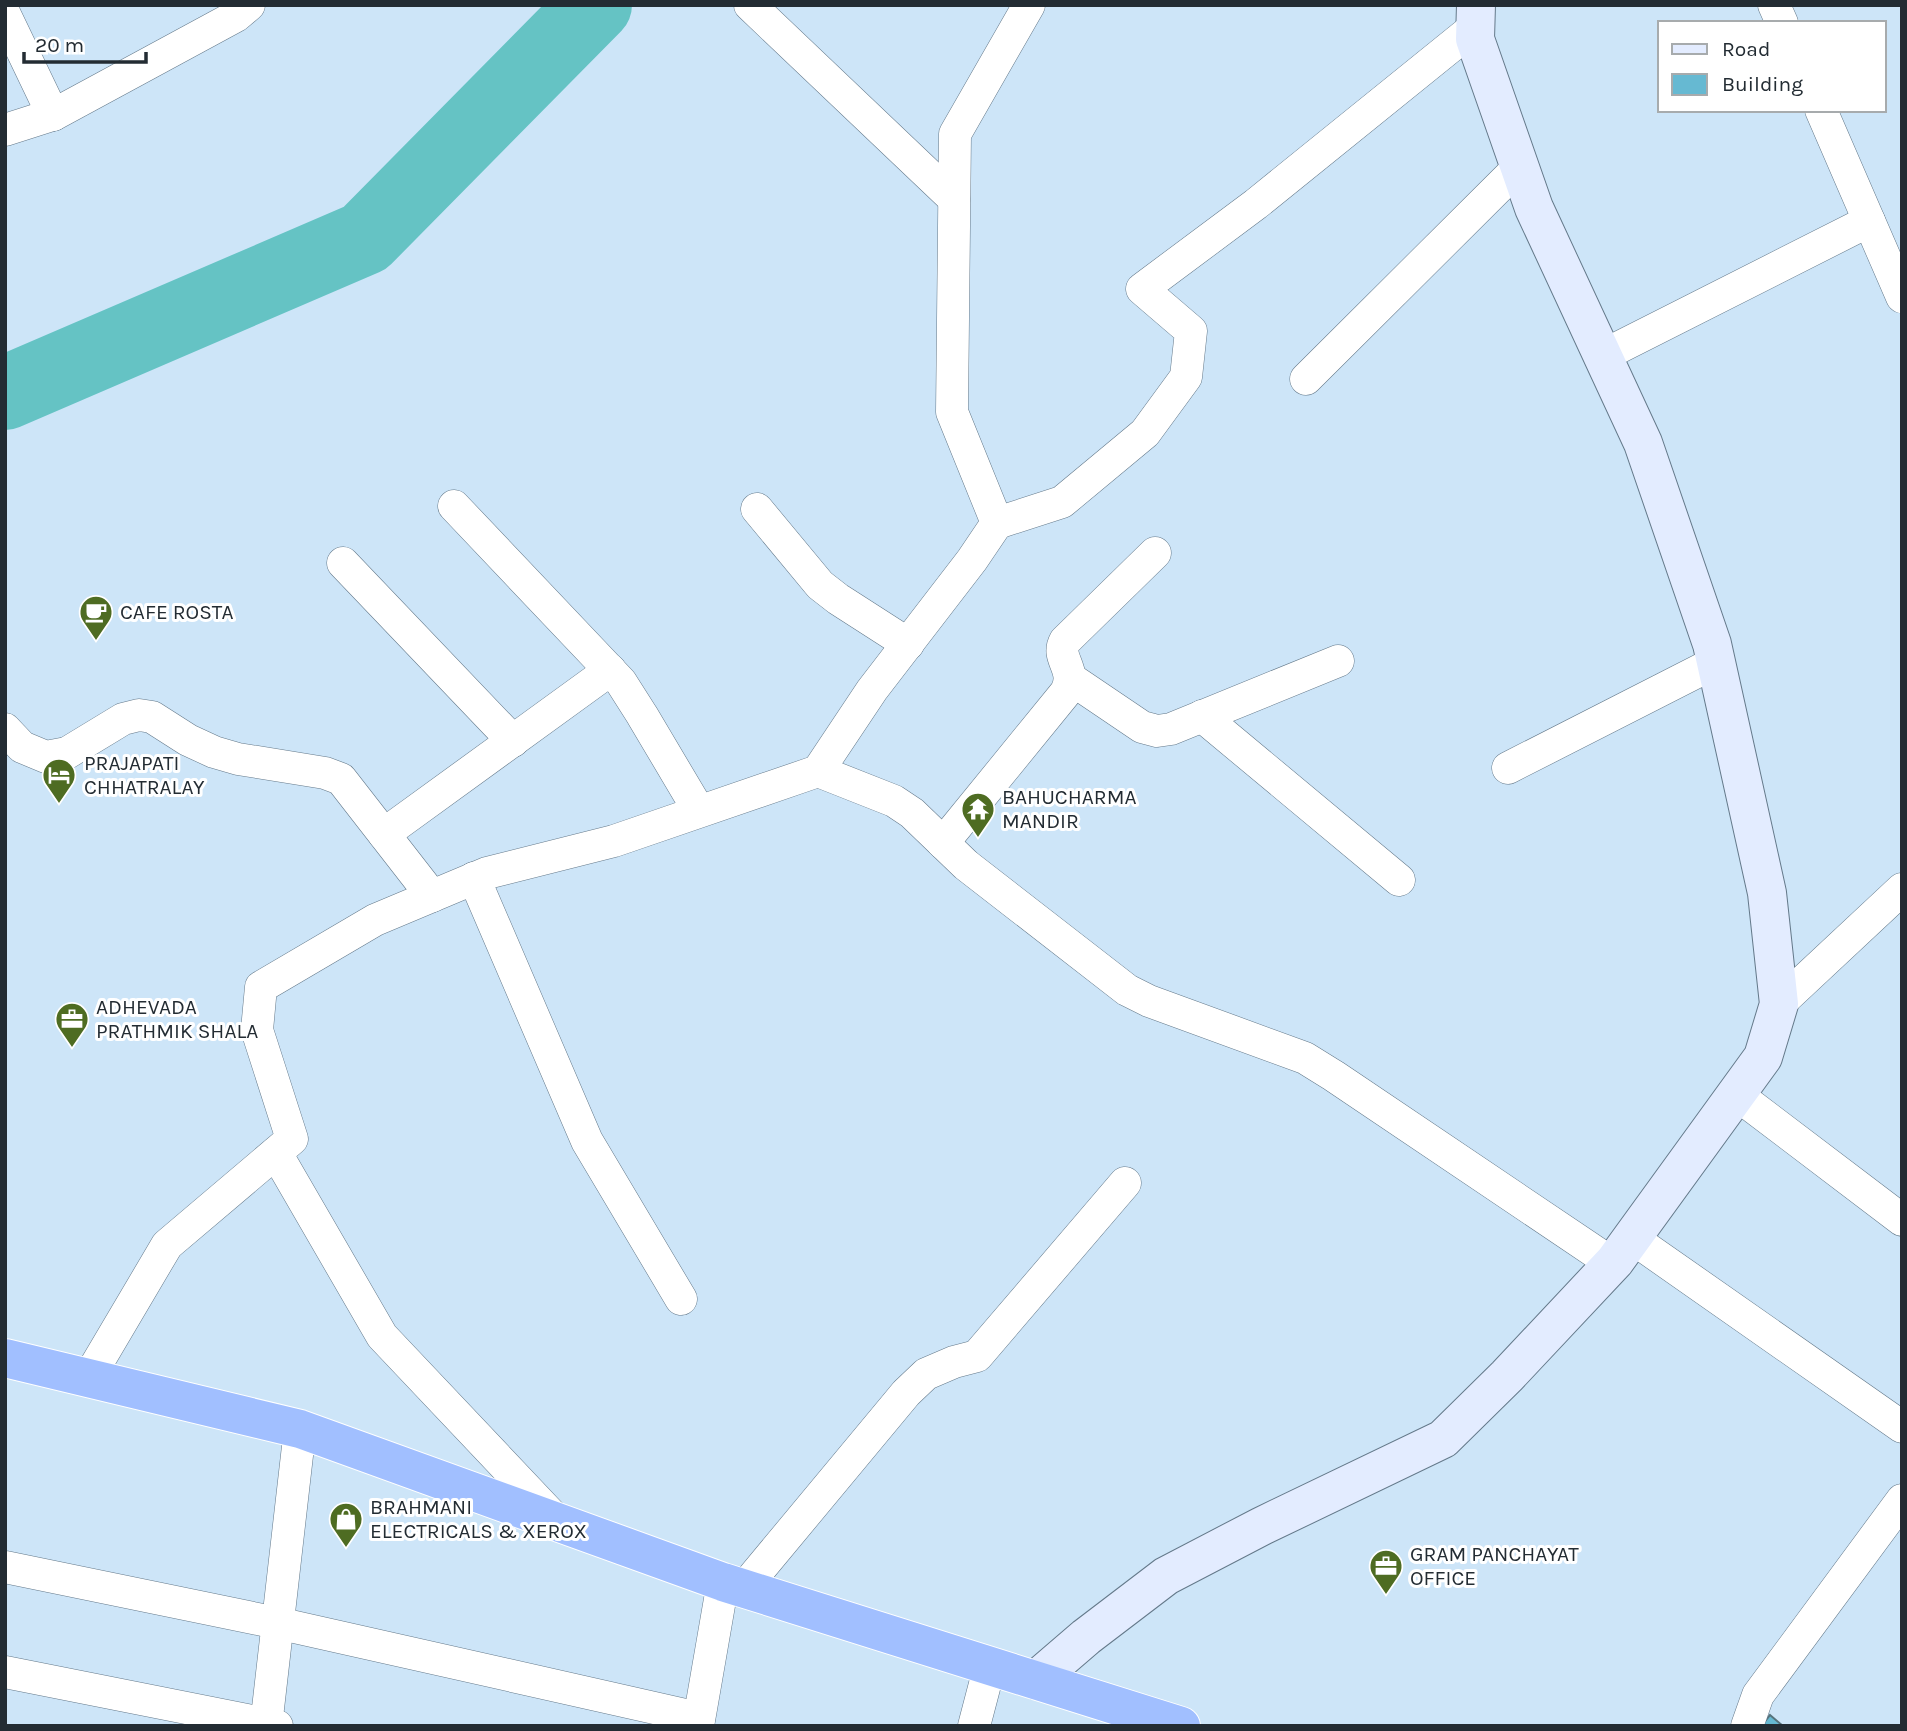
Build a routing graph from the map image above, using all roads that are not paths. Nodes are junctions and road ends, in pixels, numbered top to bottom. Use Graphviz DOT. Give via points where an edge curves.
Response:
graph roads {
  1 [pos="249,5"];
  2 [pos="750,5"];
  3 [pos="1028,5"];
  4 [pos="1774,5"];
  5 [pos="5,15"];
  6 [pos="1476,16"];
  7 [pos="1781,21"];
  8 [pos="1822,112"];
  9 [pos="53,115"];
  10 [pos="5,130"];
  11 [pos="1520,166"];
  12 [pos="954,199"];
  13 [pos="1869,221"];
  14 [pos="1902,297"];
  15 [pos="1602,356"];
  16 [pos="1306,379"];
  17 [pos="454,506"];
  18 [pos="757,509"];
  19 [pos="997,523"];
  20 [pos="1155,553"];
  21 [pos="343,563"];
  22 [pos="908,644"];
  23 [pos="1338,661"];
  24 [pos="1716,662"];
  25 [pos="610,670"];
  26 [pos="1071,679"];
  27 [pos="1202,716"];
  28 [pos="5,729"];
  29 [pos="513,741"];
  30 [pos="1508,768"];
  31 [pos="818,771"];
  32 [pos="699,811"];
  33 [pos="384,834"];
  34 [pos="943,843"];
  35 [pos="474,878"];
  36 [pos="1399,880"];
  37 [pos="1902,889"];
  38 [pos="432,896"];
  39 [pos="1779,1004"];
  40 [pos="1736,1094"];
  41 [pos="276,1153"];
  42 [pos="1125,1183"];
  43 [pos="1902,1220"];
  44 [pos="1622,1251"];
  45 [pos="681,1298"];
  46 [pos="5,1358"];
  47 [pos="89,1377"];
  48 [pos="1902,1427"];
  49 [pos="300,1429"];
  50 [pos="1902,1500"];
  51 [pos="557,1521"];
  52 [pos="5,1567"];
  53 [pos="734,1585"];
  54 [pos="277,1623"];
  55 [pos="990,1665"];
  56 [pos="5,1672"];
  57 [pos="1036,1680"];
  58 [pos="699,1722"];
  59 [pos="269,1725"];
  60 [pos="974,1726"];
  61 [pos="1181,1726"];
  62 [pos="1747,1726"];
  1 -- 9 [label="street"];
  2 -- 12 [label="street"];
  3 -- 12 [label="street" via="956,134"];
  4 -- 7 [label="street"];
  5 -- 9 [label="street"];
  6 -- 11 [label="street" via="1475,39"];
  6 -- 19 [label="street" via="1255,204 1142,289 1191,331 1186,377 1145,433 1062,502"];
  8 -- 13 [label="street"];
  9 -- 10 [label="street"];
  11 -- 15 [label="street" via="1534,208"];
  11 -- 16 [label="street"];
  12 -- 19 [label="street" via="952,412"];
  13 -- 14 [label="street"];
  13 -- 15 [label="street"];
  15 -- 24 [label="street" via="1643,443"];
  17 -- 25 [label="street"];
  18 -- 22 [label="street" via="820,584"];
  19 -- 22 [label="street"];
  20 -- 26 [label="street" via="1065,641 1062,654"];
  21 -- 29 [label="street"];
  22 -- 31 [label="street"];
  23 -- 27 [label="street"];
  24 -- 30 [label="street"];
  24 -- 39 [label="street" via="1767,893"];
  25 -- 29 [label="street"];
  25 -- 32 [label="street"];
  26 -- 27 [label="street" via="1142,727 1171,729"];
  26 -- 34 [label="street" via="1066,692"];
  27 -- 36 [label="street"];
  28 -- 33 [label="street" via="22,747 47,757 67,753 123,719 152,717 214,752 341,779"];
  29 -- 33 [label="street"];
  31 -- 32 [label="street"];
  31 -- 34 [label="street" via="894,801"];
  32 -- 35 [label="street" via="614,841"];
  33 -- 38 [label="street"];
  34 -- 44 [label="street" via="1127,990 1305,1058"];
  35 -- 38 [label="street"];
  35 -- 45 [label="street" via="587,1141"];
  37 -- 39 [label="street"];
  38 -- 41 [label="street" via="375,920 261,987 257,1030 292,1139"];
  39 -- 40 [label="street" via="1763,1057"];
  40 -- 43 [label="street"];
  40 -- 44 [label="street"];
  41 -- 47 [label="street" via="167,1245"];
  41 -- 51 [label="street" via="382,1336"];
  42 -- 53 [label="street" via="976,1356 926,1374"];
  44 -- 48 [label="street"];
  44 -- 57 [label="street" via="1443,1439 1166,1576"];
  46 -- 47 [label="highway"];
  47 -- 49 [label="highway"];
  49 -- 51 [label="highway"];
  49 -- 54 [label="street"];
  50 -- 62 [label="street" via="1758,1695"];
  51 -- 53 [label="highway"];
  52 -- 54 [label="street"];
  53 -- 55 [label="highway"];
  53 -- 58 [label="street"];
  54 -- 58 [label="street"];
  54 -- 59 [label="street"];
  55 -- 57 [label="highway"];
  55 -- 60 [label="street"];
  56 -- 59 [label="street"];
  57 -- 61 [label="highway"];
}
